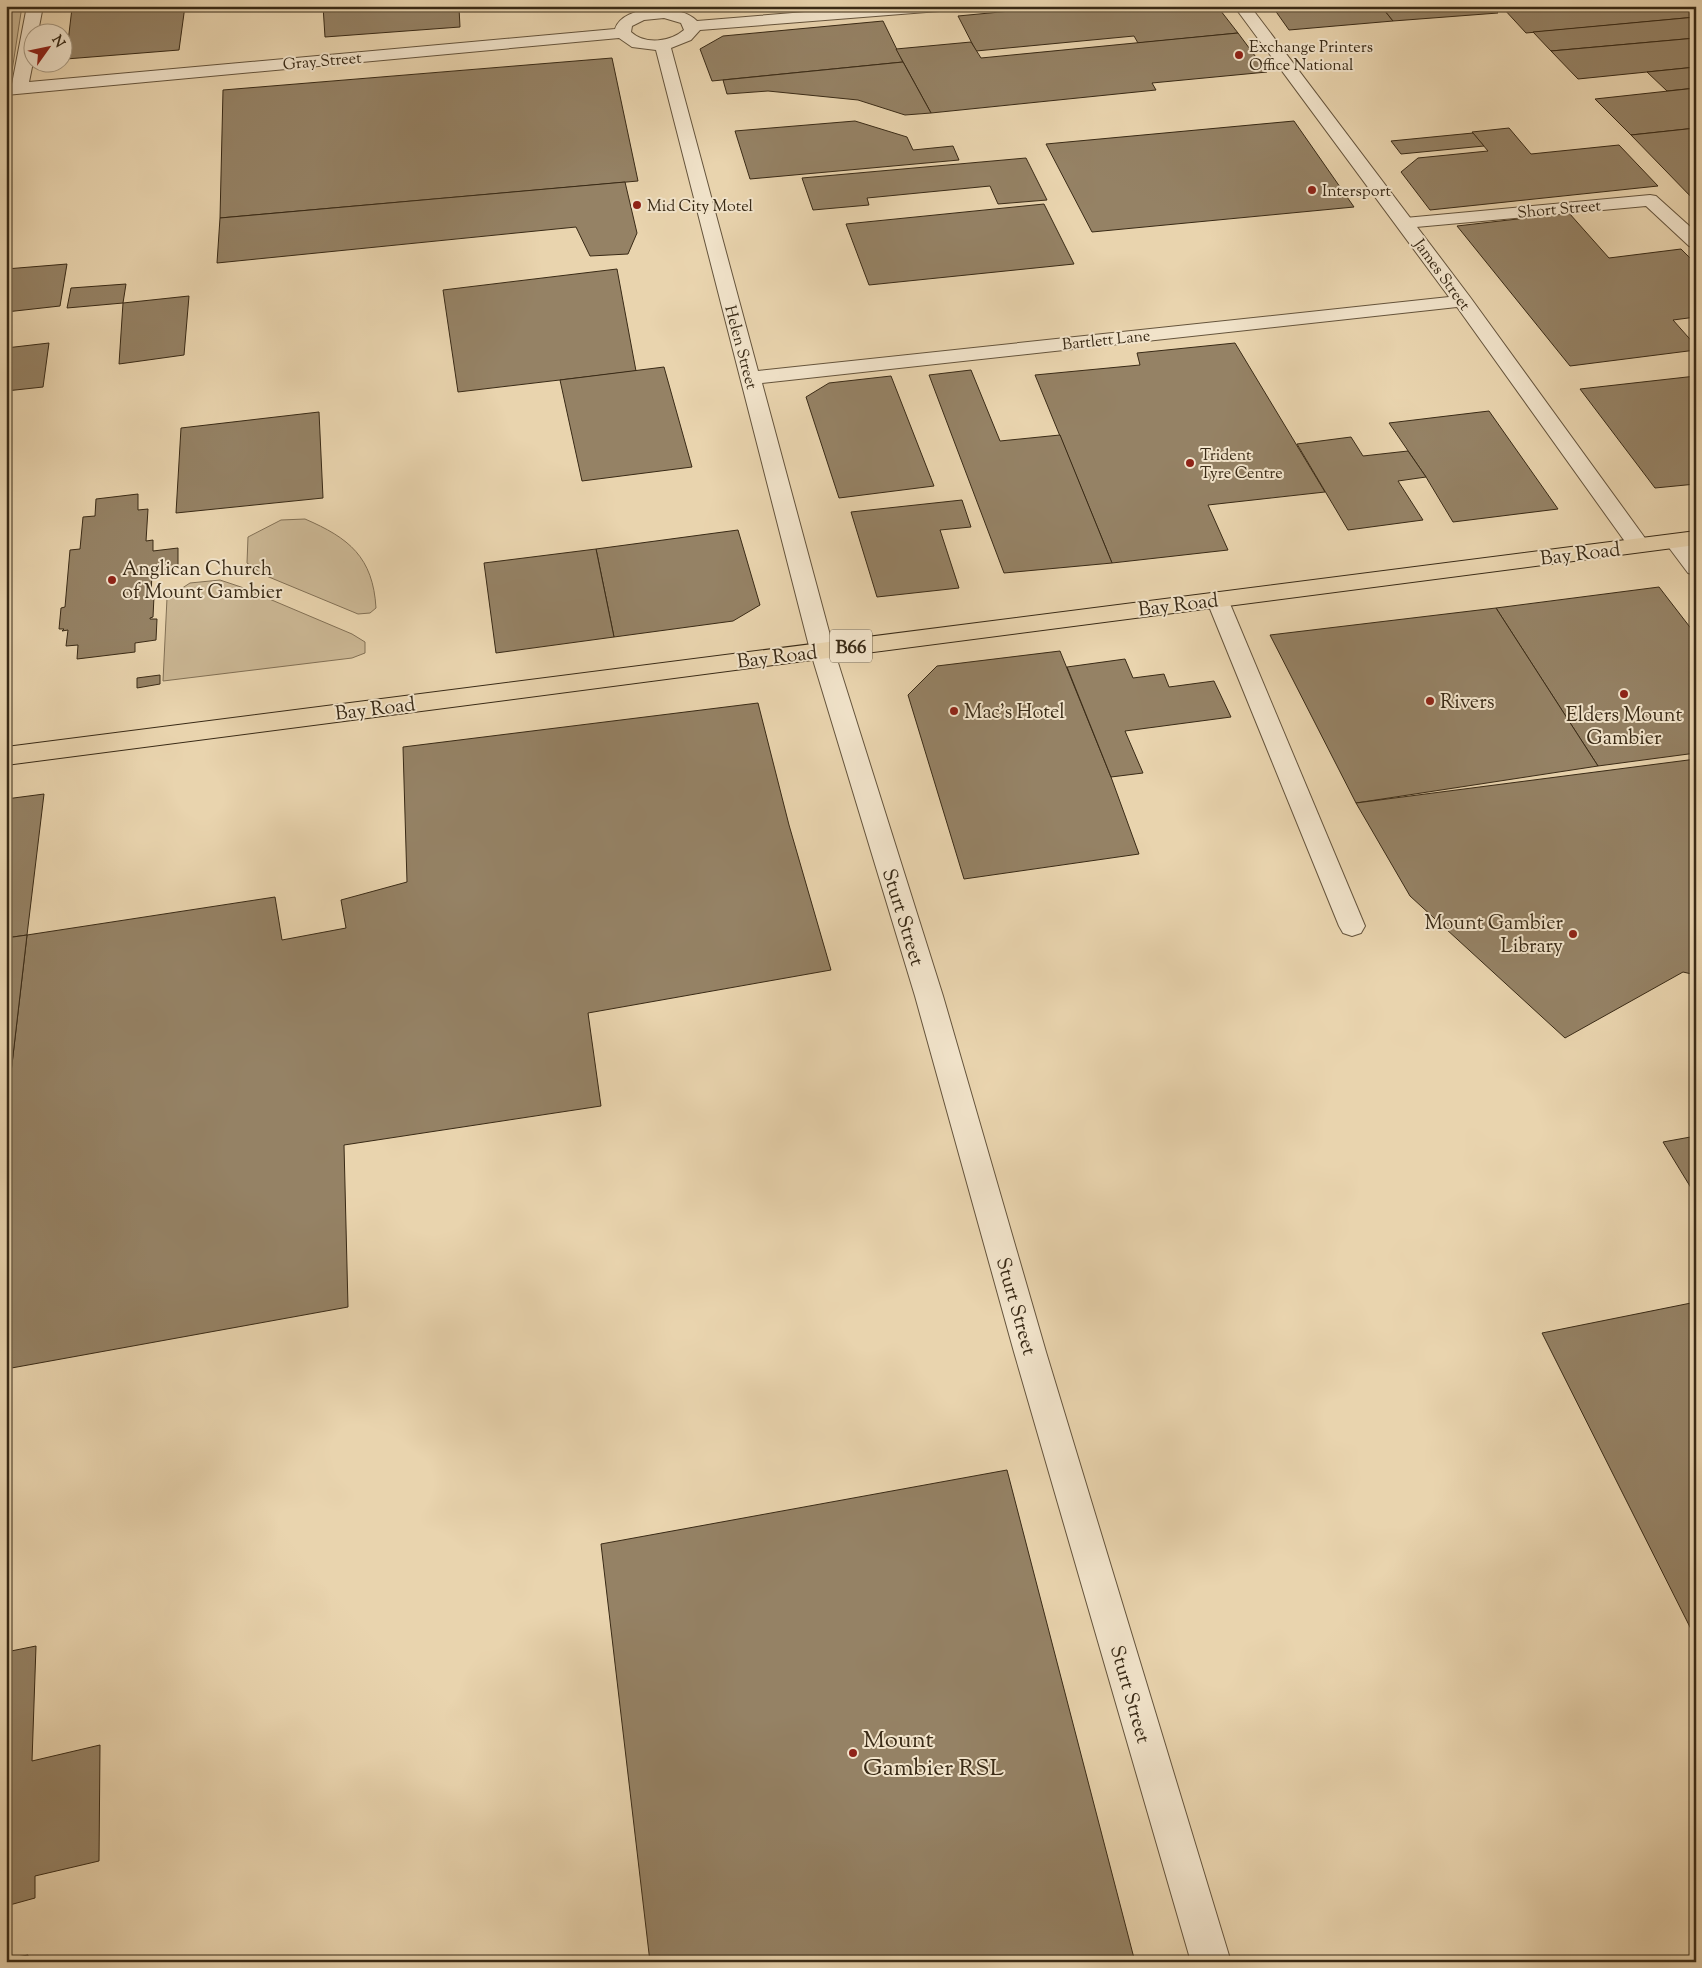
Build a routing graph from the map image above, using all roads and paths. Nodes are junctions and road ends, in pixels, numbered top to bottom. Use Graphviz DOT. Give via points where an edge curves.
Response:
graph roads {
  1 [pos="34,6"];
  2 [pos="939,6"];
  3 [pos="1242,6"];
  4 [pos="651,10"];
  5 [pos="692,26"];
  6 [pos="623,32"];
  7 [pos="662,44"];
  8 [pos="13,89"];
  9 [pos="1405,223"];
  10 [pos="1696,242"];
  11 [pos="1463,301"];
  12 [pos="750,378"];
  13 [pos="1685,539"];
  14 [pos="1639,545"];
  15 [pos="1696,568"];
  16 [pos="1217,599"];
  17 [pos="822,650"];
  18 [pos="6,756"];
  19 [pos="1352,926"];
  20 [pos="1210,1962"];
  1 -- 8 [label="street"];
  2 -- 5 [label="street"];
  3 -- 9 [label="street, James Street"];
  4 -- 5 [label="street" via="674,15"];
  4 -- 6 [label="street" via="626,23"];
  5 -- 7 [label="street" via="692,31 681,40"];
  6 -- 7 [label="street" via="632,41"];
  6 -- 8 [label="street, Gray Street"];
  7 -- 12 [label="street, Helen Street"];
  9 -- 10 [label="street, Short Street" via="1650,200"];
  9 -- 11 [label="street, James Street"];
  11 -- 12 [label="street, Bartlett Lane"];
  11 -- 14 [label="street, James Street"];
  12 -- 17 [label="street, Helen Street"];
  13 -- 14 [label="main road, Bay Road / B66"];
  13 -- 15 [label="street"];
  14 -- 16 [label="main road, Bay Road / B66"];
  16 -- 17 [label="main road, Bay Road / B66"];
  16 -- 19 [label="street"];
  17 -- 18 [label="main road, Bay Road / B66"];
  17 -- 20 [label="street, Sturt Street" via="929,996"];
}
